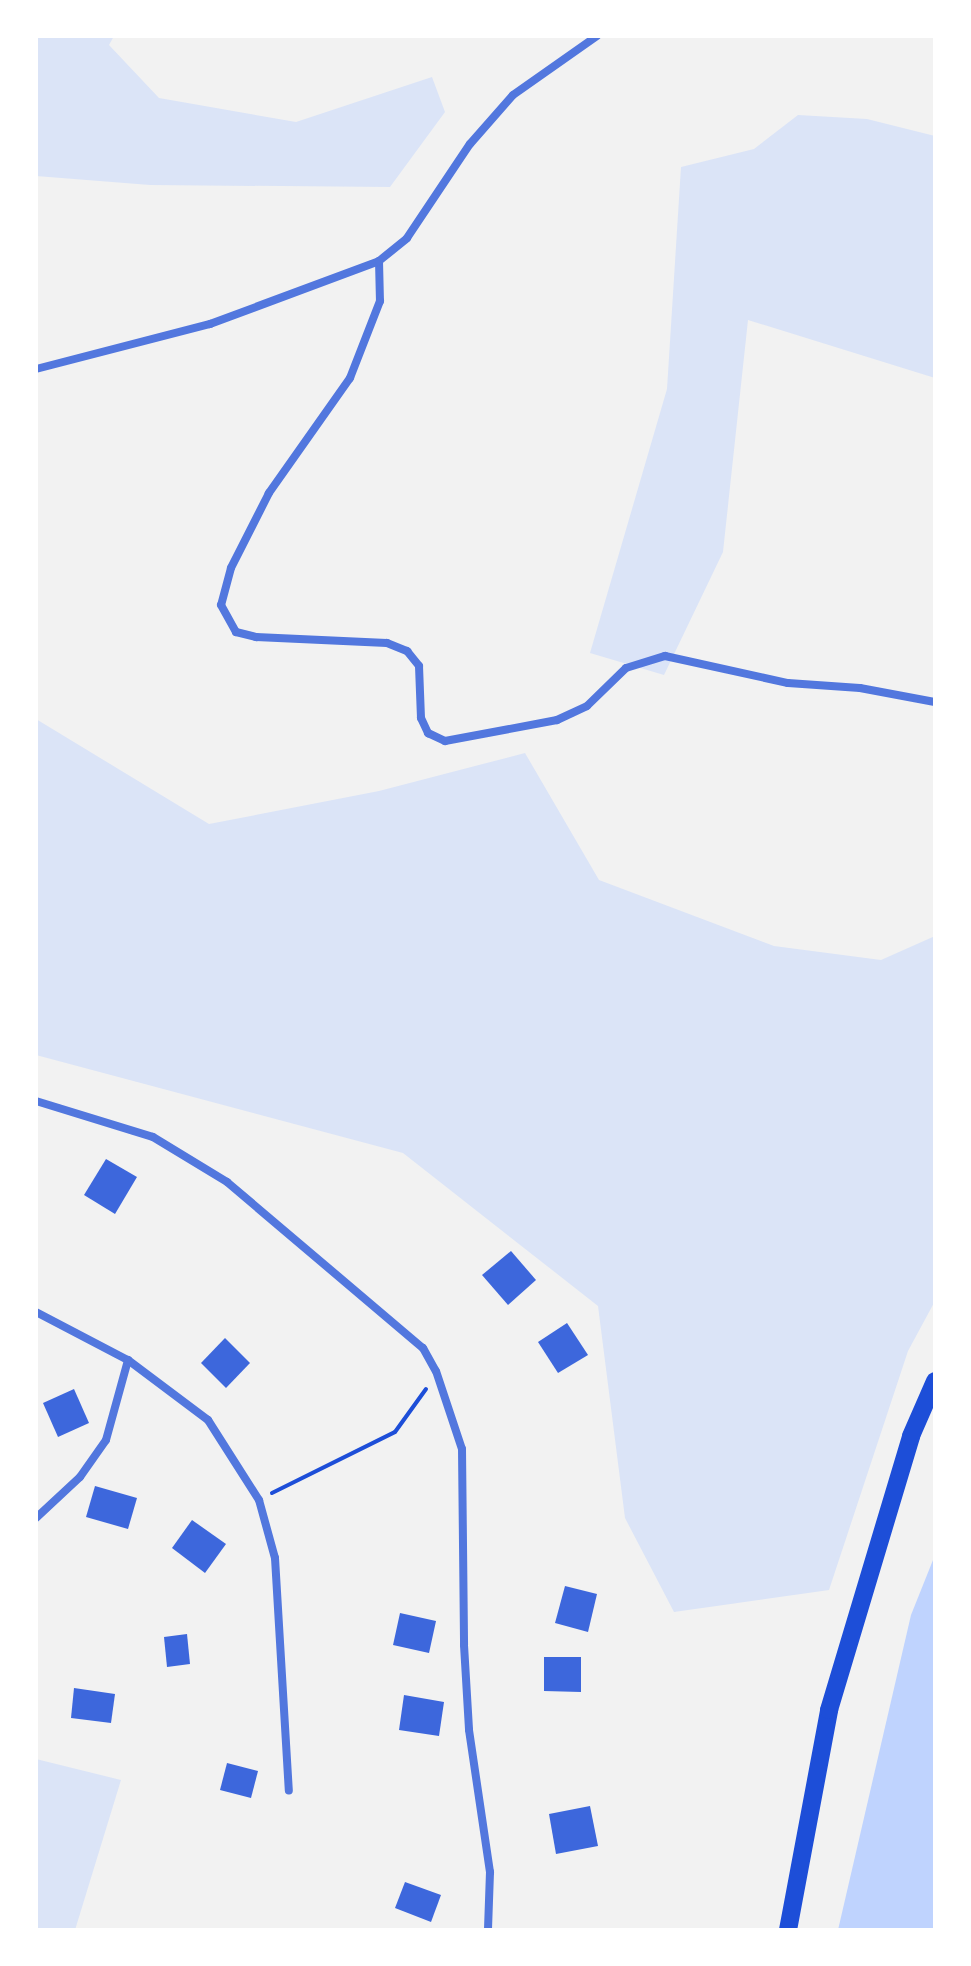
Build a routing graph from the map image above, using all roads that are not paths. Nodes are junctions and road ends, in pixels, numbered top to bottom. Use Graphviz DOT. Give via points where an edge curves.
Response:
graph roads {
  1 [pos="597,36"];
  2 [pos="379,261"];
  3 [pos="36,369"];
  4 [pos="935,702"];
  5 [pos="36,1101"];
  6 [pos="36,1312"];
  7 [pos="128,1360"];
  8 [pos="935,1381"];
  9 [pos="36,1518"];
  10 [pos="289,1791"];
  11 [pos="488,1930"];
  12 [pos="788,1930"];
  1 -- 2 [label="street" via="505,103 470,144 407,238"];
  2 -- 3 [label="street" via="210,324"];
  2 -- 4 [label="street" via="380,301 357,364 269,493 231,568 221,605 236,632 387,643 407,651 419,666 421,718 428,733 445,741 557,720 587,706 626,668 665,656 788,683 860,688"];
  5 -- 11 [label="street" via="153,1137 227,1182 423,1348 436,1371 462,1449 464,1645 469,1730 490,1872"];
  6 -- 7 [label="street"];
  7 -- 9 [label="street" via="106,1440 80,1477"];
  7 -- 10 [label="street" via="208,1420 259,1500 275,1558"];
  8 -- 12 [label="main road" via="911,1436 829,1710"];
}
